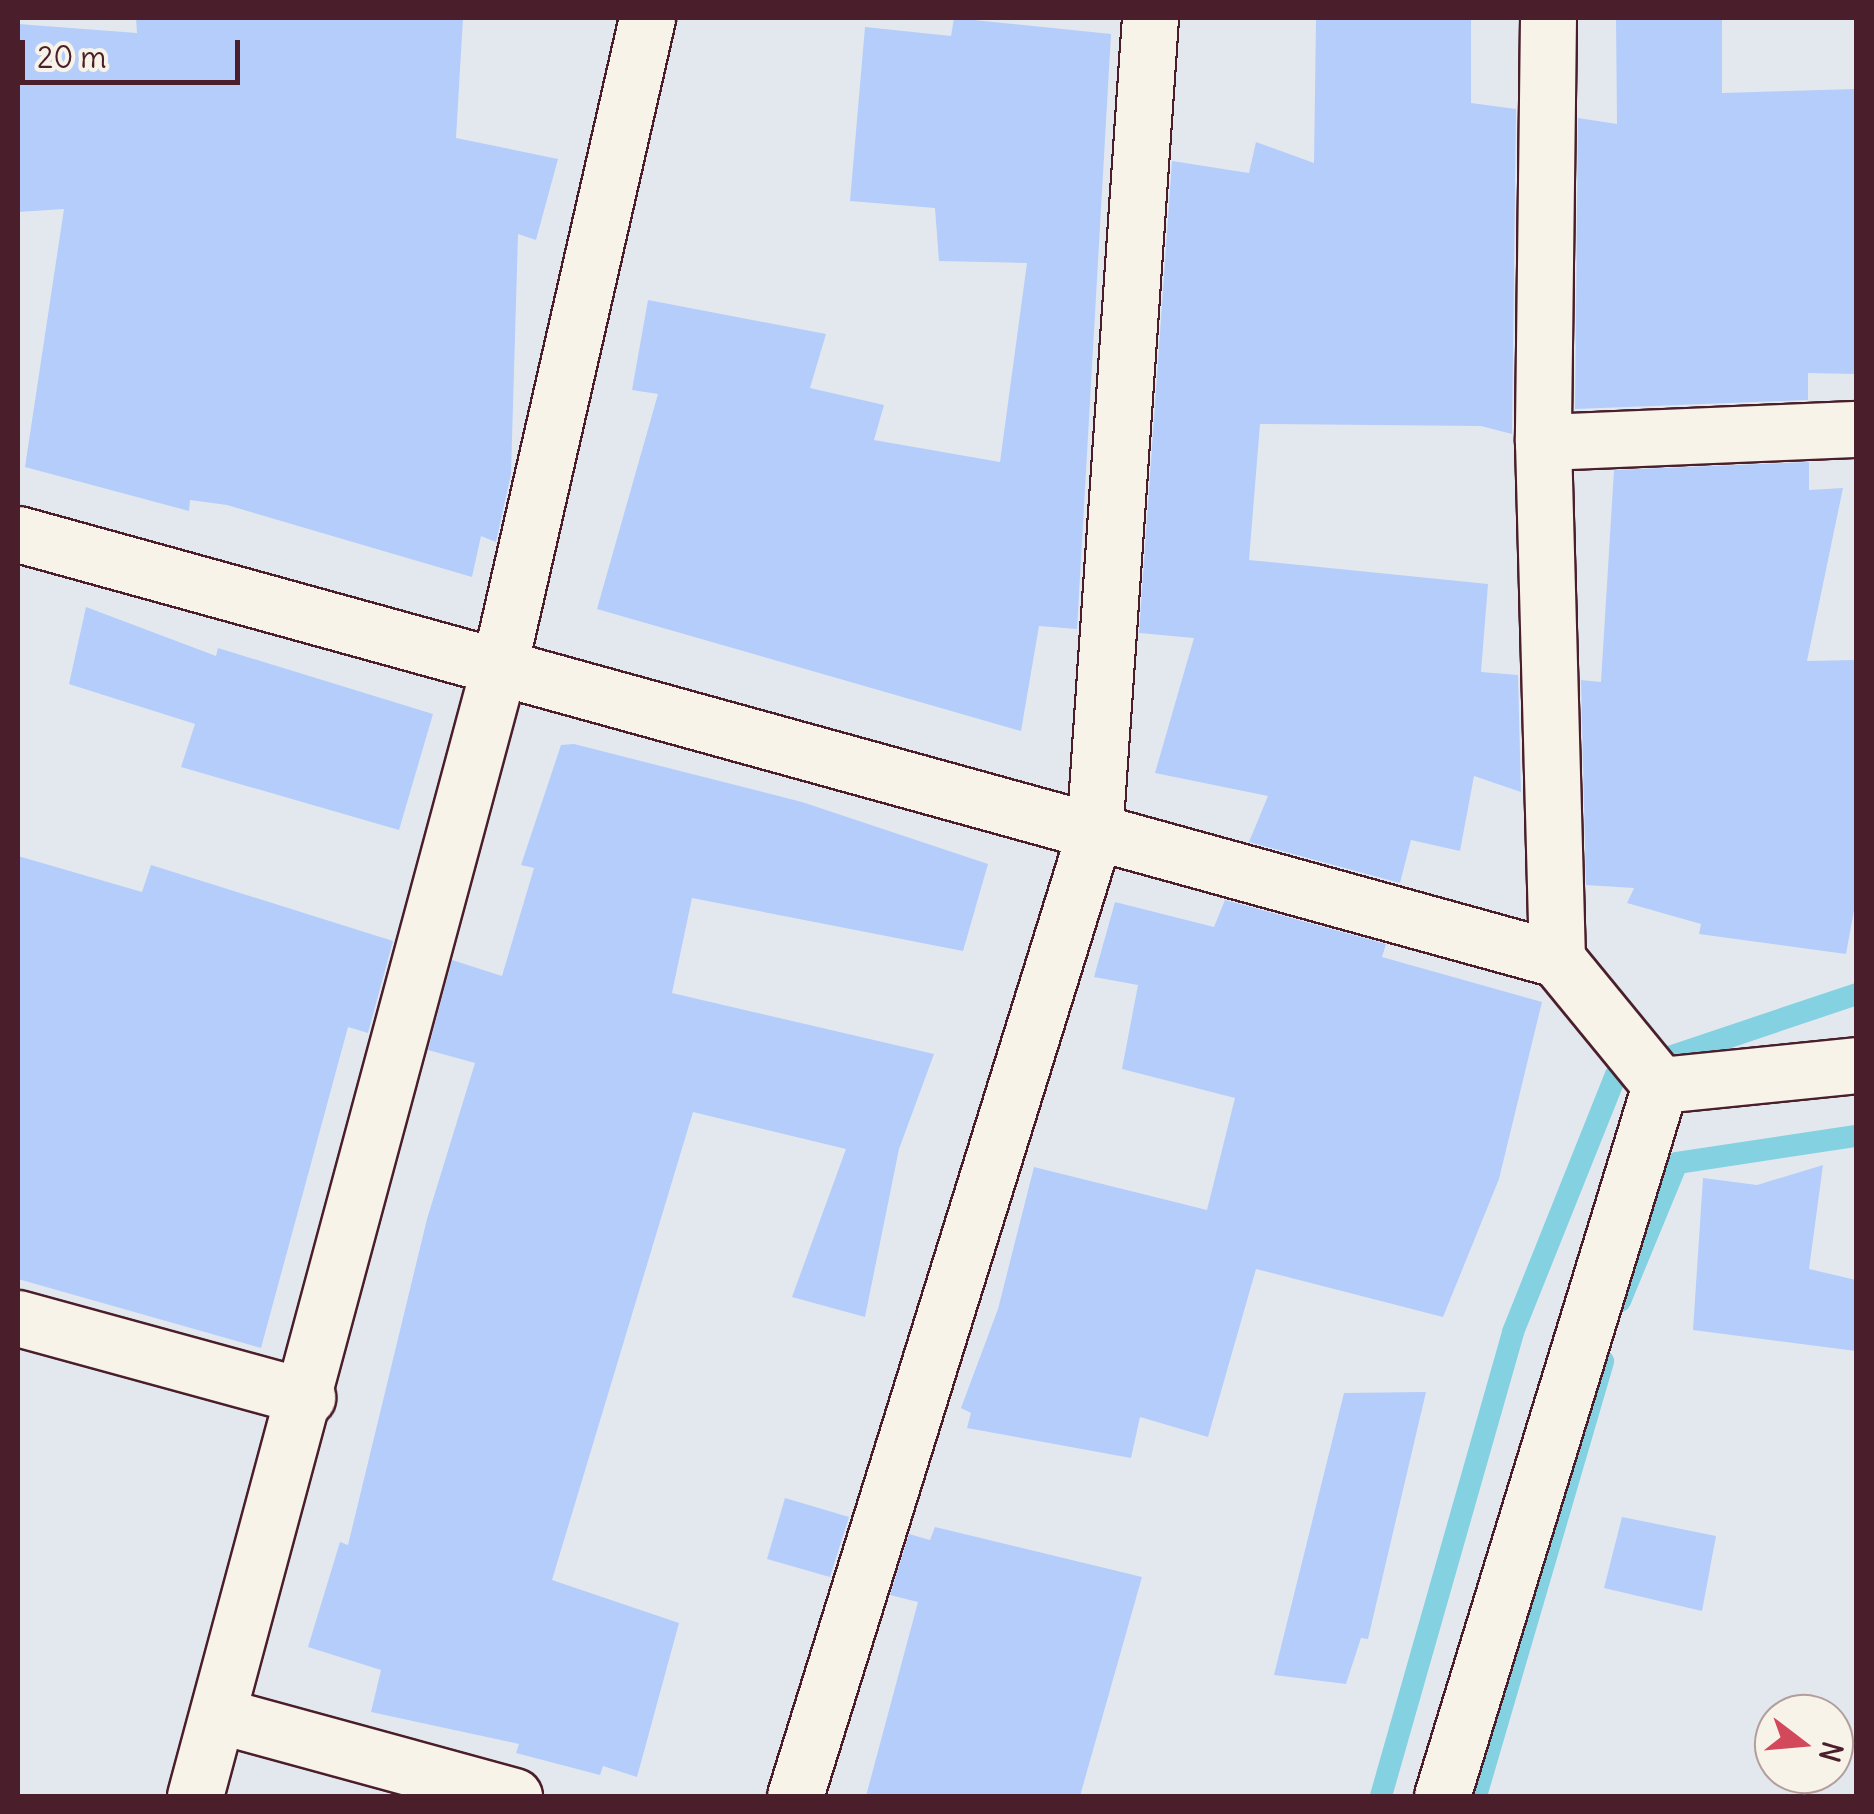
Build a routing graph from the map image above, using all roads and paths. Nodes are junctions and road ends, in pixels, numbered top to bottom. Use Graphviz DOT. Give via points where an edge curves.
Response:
graph roads {
  1 [pos="648,18"];
  2 [pos="1150,18"];
  3 [pos="1548,18"];
  4 [pos="1856,429"];
  5 [pos="1543,442"];
  6 [pos="18,534"];
  7 [pos="500,667"];
  8 [pos="1094,835"];
  9 [pos="1557,959"];
  10 [pos="1856,1065"];
  11 [pos="1660,1086"];
  12 [pos="18,1318"];
  13 [pos="306,1397"];
  14 [pos="218,1716"];
  15 [pos="195,1796"];
  16 [pos="514,1796"];
  17 [pos="795,1796"];
  18 [pos="1442,1796"];
  1 -- 7 [label="street"];
  2 -- 8 [label="street"];
  3 -- 5 [label="street"];
  4 -- 5 [label="street"];
  5 -- 9 [label="street"];
  6 -- 7 [label="street"];
  7 -- 8 [label="street"];
  7 -- 13 [label="street"];
  8 -- 9 [label="street"];
  8 -- 17 [label="street"];
  9 -- 11 [label="street"];
  10 -- 11 [label="street"];
  11 -- 18 [label="street"];
  12 -- 13 [label="street"];
  13 -- 14 [label="street"];
  14 -- 15 [label="street"];
  14 -- 16 [label="street"];
}
